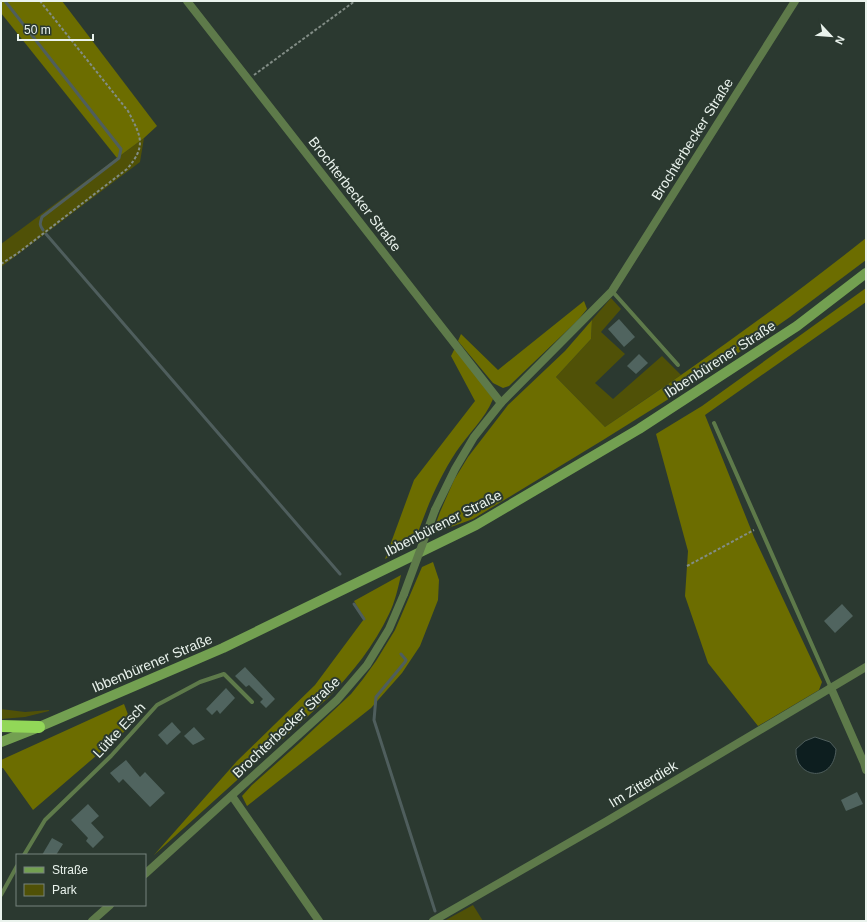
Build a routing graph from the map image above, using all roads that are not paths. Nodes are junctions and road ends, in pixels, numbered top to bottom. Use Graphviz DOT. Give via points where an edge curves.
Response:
graph roads {
  1 [pos="187,1"];
  2 [pos="795,1"];
  3 [pos="866,273"];
  4 [pos="612,291"];
  5 [pos="678,365"];
  6 [pos="501,403"];
  7 [pos="714,423"];
  8 [pos="866,667"];
  9 [pos="831,688"];
  10 [pos="252,702"];
  11 [pos="1,726"];
  12 [pos="39,727"];
  13 [pos="1,742"];
  14 [pos="866,770"];
  15 [pos="232,796"];
  16 [pos="25,854"];
  17 [pos="16,868"];
  18 [pos="146,873"];
  19 [pos="1,895"];
  20 [pos="109,906"];
  21 [pos="92,921"];
  22 [pos="319,921"];
  23 [pos="432,921"];
  1 -- 6 [label="street, Brochterbecker Straße"];
  2 -- 4 [label="street, Brochterbecker Straße"];
  3 -- 12 [label="main road, Ibbenbürener Straße" via="796,326 639,429 476,525 223,648"];
  4 -- 5 [label="lane"];
  4 -- 6 [label="street, Brochterbecker Straße"];
  6 -- 15 [label="street, Brochterbecker Straße, bridge" via="474,437 455,469 435,510 389,629 367,664 337,700"];
  7 -- 9 [label="lane"];
  8 -- 9 [label="street, Im Zitterdiek"];
  9 -- 14 [label="street"];
  9 -- 23 [label="street, Im Zitterdiek"];
  10 -- 16 [label="lane, Lütke Esch" via="224,674 200,682 157,705 111,756 45,820"];
  11 -- 12 [label="highway"];
  12 -- 13 [label="main road, Ibbenbürener Straße"];
  15 -- 18 [label="street, Brochterbecker Straße"];
  15 -- 22 [label="street, Brochterbecker Straße"];
  17 -- 19 [label="lane"];
  20 -- 21 [label="street"];
}
